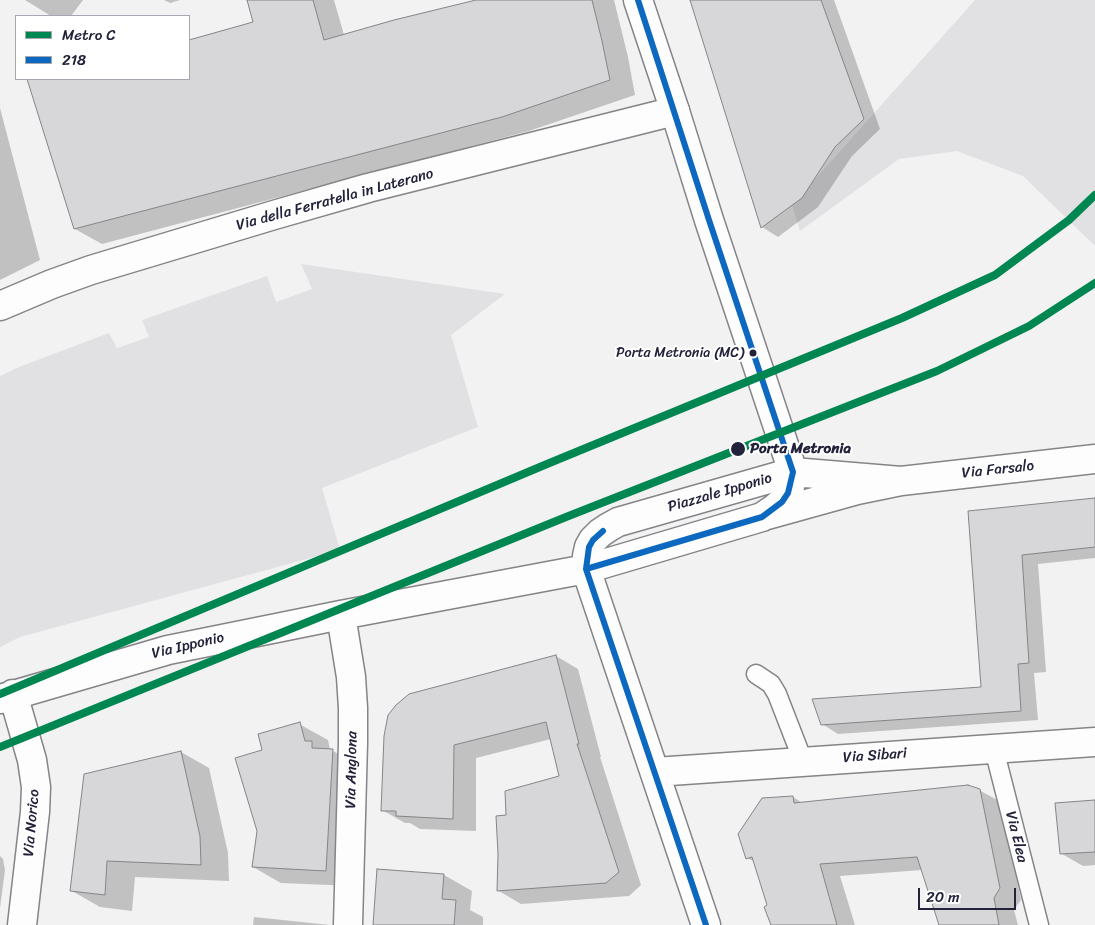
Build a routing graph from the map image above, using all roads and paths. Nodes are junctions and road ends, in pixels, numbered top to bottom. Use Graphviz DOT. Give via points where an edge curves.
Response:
graph roads {
  1 [pos="638,0"];
  2 [pos="675,111"];
  3 [pos="0,306"];
  4 [pos="1095,459"];
  5 [pos="793,472"];
  6 [pos="901,481"];
  7 [pos="762,517"];
  8 [pos="586,569"];
  9 [pos="341,615"];
  10 [pos="756,674"];
  11 [pos="6,697"];
  12 [pos="1095,742"];
  13 [pos="994,749"];
  14 [pos="803,761"];
  15 [pos="655,772"];
  16 [pos="22,925"];
  17 [pos="348,925"];
  18 [pos="706,925"];
  19 [pos="1039,925"];
  1 -- 2 [label="street"];
  2 -- 3 [label="street, Via della Ferratella in Laterano" via="368,188 274,215 91,270"];
  2 -- 5 [label="street"];
  4 -- 6 [label="street, Via Farsalo"];
  5 -- 6 [label="street, Via Farsalo"];
  5 -- 7 [label="street, Piazzale Ipponio" via="792,483 782,502"];
  5 -- 8 [label="street, Piazzale Ipponio" via="609,526 589,547"];
  6 -- 7 [label="street, Via Farsalo"];
  7 -- 8 [label="street, Piazzale Ipponio"];
  8 -- 9 [label="street, Via Ipponio"];
  8 -- 15 [label="street"];
  9 -- 11 [label="street, Via Ipponio" via="168,650"];
  9 -- 17 [label="street, Via Anglona" via="353,708"];
  10 -- 14 [label="lane" via="771,684 777,694"];
  11 -- 16 [label="street, Via Norico" via="32,760 36,787"];
  12 -- 13 [label="street, Via Sibari"];
  13 -- 14 [label="street, Via Sibari"];
  13 -- 19 [label="lane, Via Elea"];
  14 -- 15 [label="street, Via Sibari"];
  15 -- 18 [label="street"];
}
